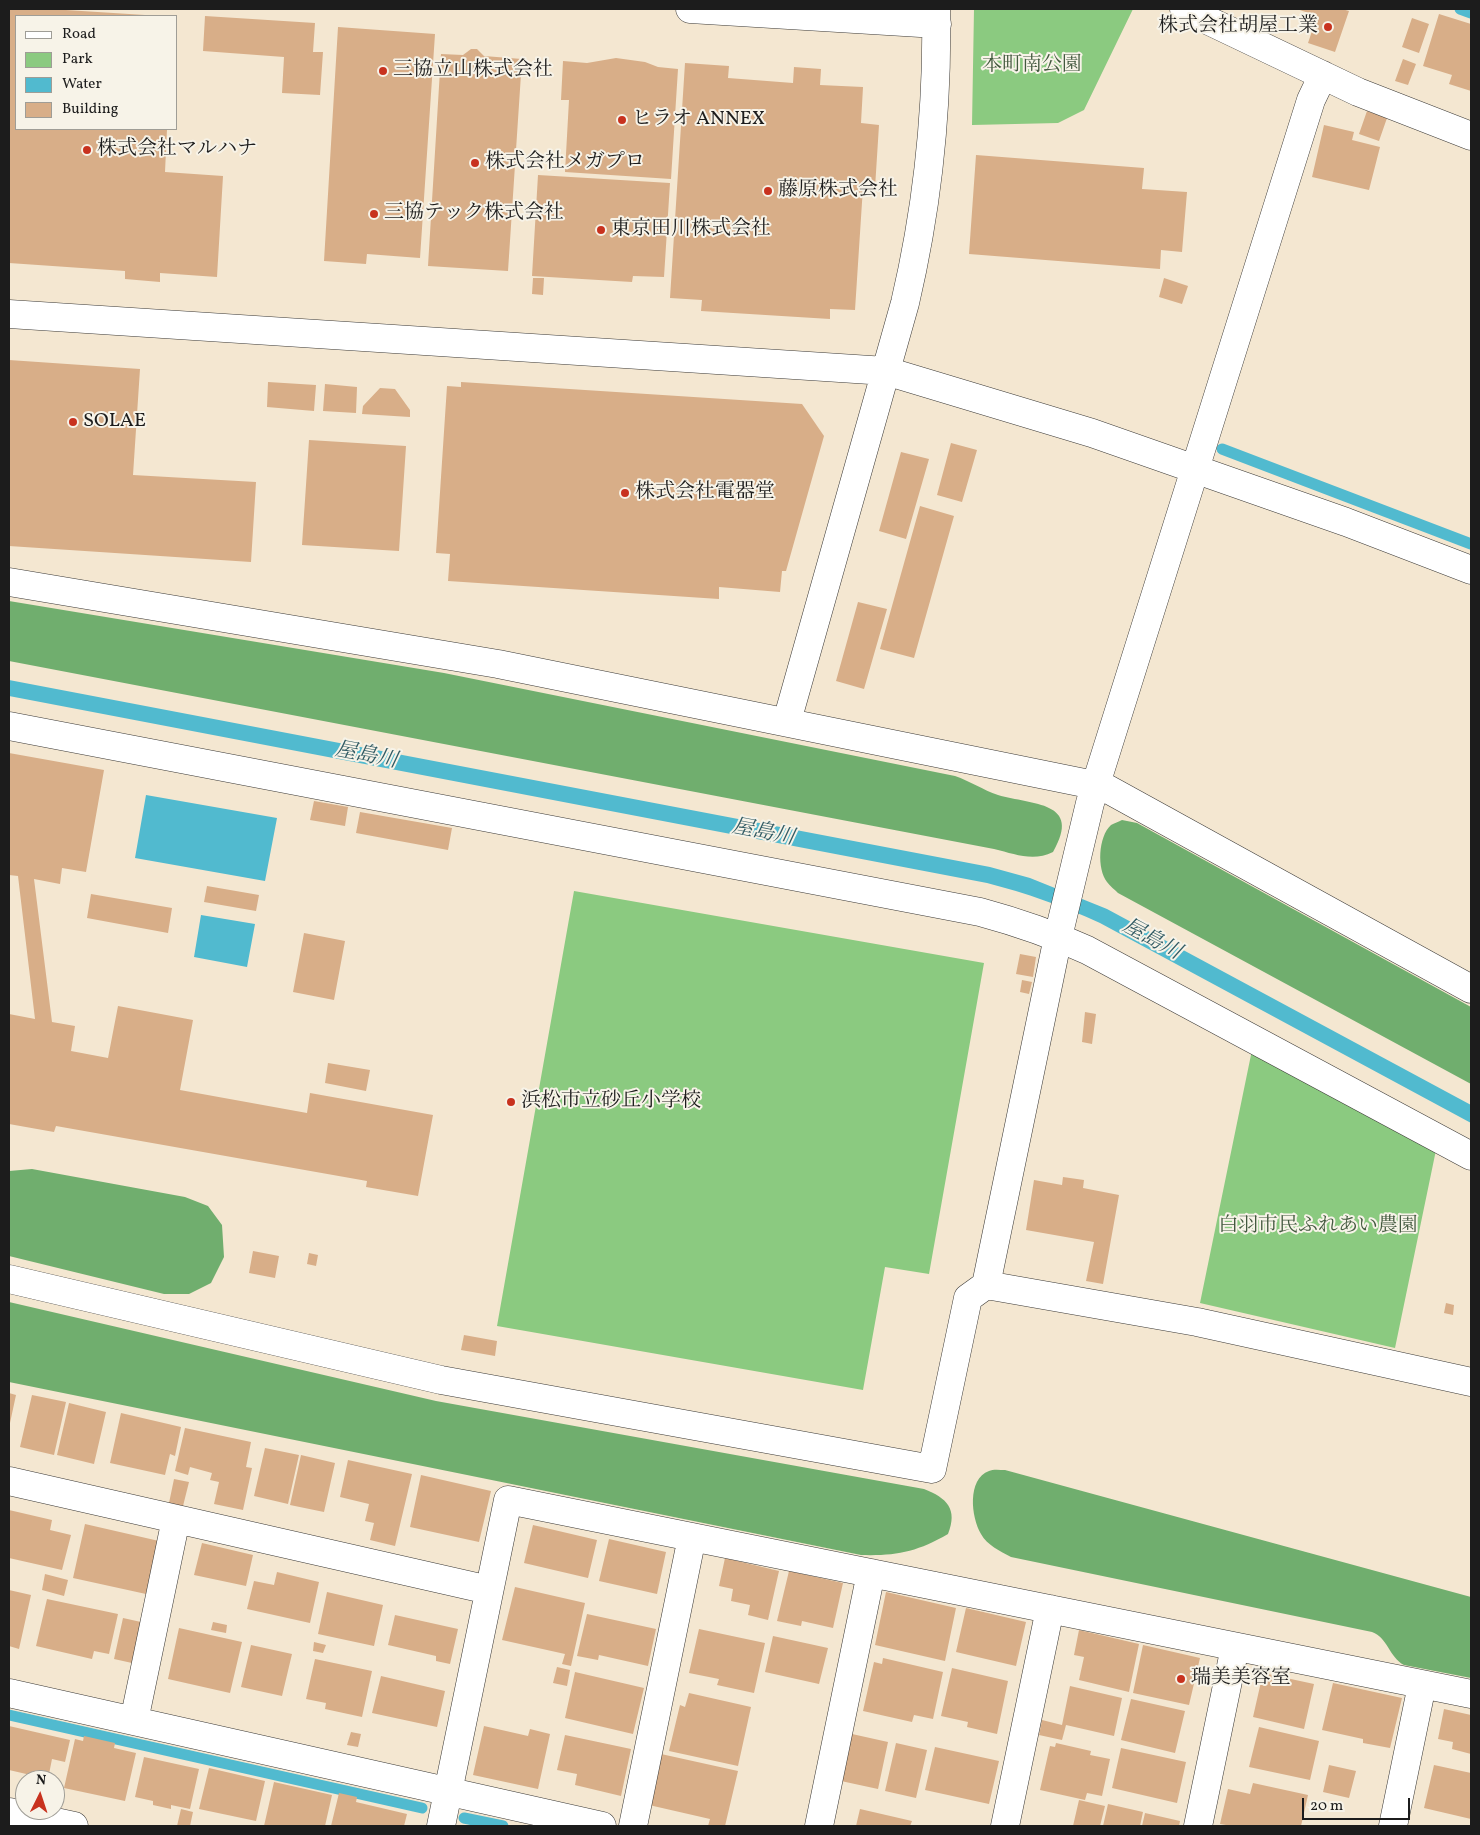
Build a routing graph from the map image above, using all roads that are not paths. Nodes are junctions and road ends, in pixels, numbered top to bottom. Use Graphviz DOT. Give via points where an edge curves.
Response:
graph roads {
  1 [pos="690,9"];
  2 [pos="1184,9"];
  3 [pos="936,16"];
  4 [pos="1323,75"];
  5 [pos="1471,136"];
  6 [pos="9,314"];
  7 [pos="886,371"];
  8 [pos="1195,469"];
  9 [pos="1471,570"];
  10 [pos="9,582"];
  11 [pos="787,721"];
  12 [pos="9,726"];
  13 [pos="1096,786"];
  14 [pos="1060,930"];
  15 [pos="1471,989"];
  16 [pos="1471,1156"];
  17 [pos="9,1279"];
  18 [pos="986,1285"];
  19 [pos="1471,1382"];
  20 [pos="9,1481"];
  21 [pos="176,1519"];
  22 [pos="692,1537"];
  23 [pos="871,1573"];
  24 [pos="489,1590"];
  25 [pos="1050,1609"];
  26 [pos="1235,1647"];
  27 [pos="1422,1684"];
  28 [pos="9,1693"];
  29 [pos="1471,1694"];
  30 [pos="134,1721"];
  31 [pos="448,1792"];
  32 [pos="9,1812"];
  33 [pos="74,1826"];
  34 [pos="441,1826"];
  35 [pos="602,1826"];
  36 [pos="633,1826"];
  37 [pos="819,1826"];
  38 [pos="1005,1826"];
  39 [pos="1198,1826"];
  40 [pos="1392,1826"];
  1 -- 3 [label="street"];
  2 -- 4 [label="street"];
  3 -- 7 [label="street" via="935,123 928,183 919,243"];
  4 -- 5 [label="street"];
  4 -- 8 [label="street" via="1311,100"];
  6 -- 7 [label="street"];
  7 -- 8 [label="street" via="1092,433"];
  7 -- 11 [label="street"];
  8 -- 9 [label="street"];
  8 -- 13 [label="street"];
  10 -- 11 [label="street" via="447,654"];
  11 -- 13 [label="street"];
  12 -- 14 [label="street"];
  13 -- 14 [label="street"];
  13 -- 15 [label="street" via="1104,787"];
  14 -- 16 [label="street"];
  14 -- 18 [label="street"];
  17 -- 18 [label="street" via="441,1380 932,1469 968,1298"];
  18 -- 19 [label="street" via="1197,1322"];
  20 -- 21 [label="street"];
  21 -- 24 [label="street"];
  21 -- 30 [label="street"];
  22 -- 23 [label="street"];
  22 -- 24 [label="street" via="508,1500"];
  22 -- 36 [label="street"];
  23 -- 25 [label="street"];
  23 -- 37 [label="street"];
  24 -- 31 [label="street"];
  25 -- 26 [label="street"];
  25 -- 38 [label="street"];
  26 -- 27 [label="street"];
  26 -- 39 [label="street"];
  27 -- 29 [label="street"];
  27 -- 40 [label="street"];
  28 -- 30 [label="street"];
  30 -- 31 [label="street"];
  31 -- 34 [label="street"];
  31 -- 35 [label="street"];
  32 -- 33 [label="street"];
}
